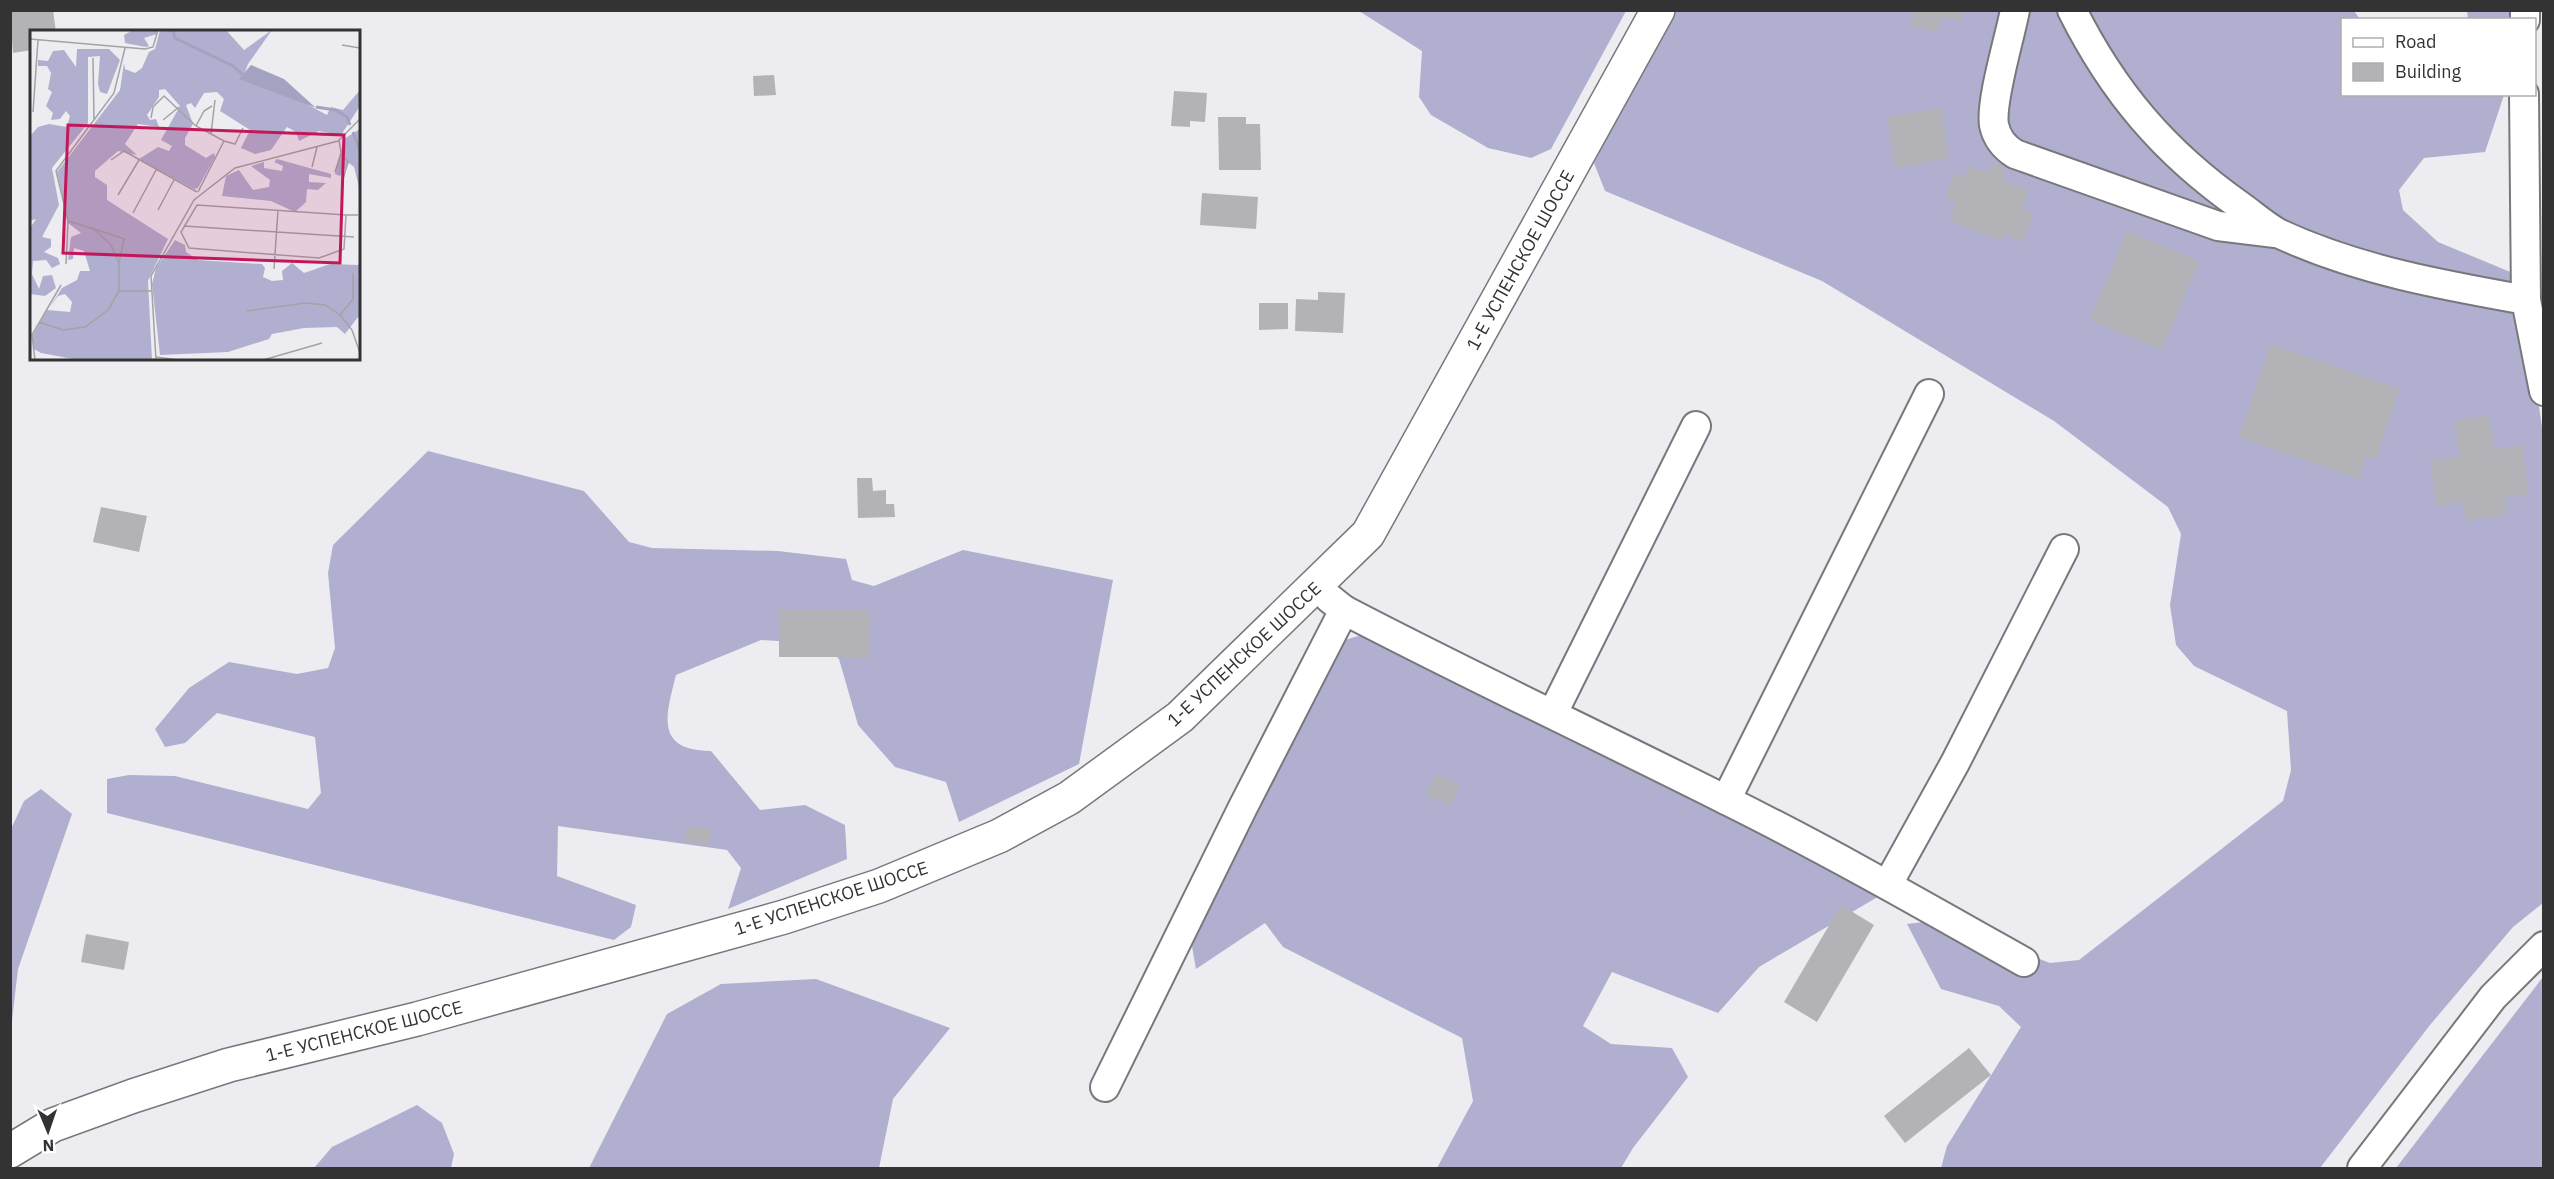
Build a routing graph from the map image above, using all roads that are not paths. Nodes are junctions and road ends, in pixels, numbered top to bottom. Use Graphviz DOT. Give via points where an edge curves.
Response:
graph roads {
  1 [pos="1658,10"];
  2 [pos="2015,10"];
  3 [pos="2072,10"];
  4 [pos="2524,96"];
  5 [pos="2279,233"];
  6 [pos="2526,300"];
  7 [pos="2544,391"];
  8 [pos="1929,394"];
  9 [pos="1696,426"];
  10 [pos="2064,549"];
  11 [pos="1316,587"];
  12 [pos="1344,610"];
  13 [pos="1553,713"];
  14 [pos="1726,800"];
  15 [pos="1888,884"];
  16 [pos="2544,946"];
  17 [pos="2024,962"];
  18 [pos="1105,1087"];
  19 [pos="10,1151"];
  20 [pos="2362,1168"];
  1 -- 11 [label="main road, 1-Е УСПЕНСКОЕ ШОССЕ" via="1368,534"];
  2 -- 5 [label="street" via="1994,106 1994,125 2002,145 2015,154 2218,226"];
  3 -- 5 [label="street" via="2116,87 2150,128 2194,170"];
  4 -- 6 [label="street"];
  5 -- 6 [label="street" via="2352,262 2427,282"];
  6 -- 7 [label="street"];
  8 -- 14 [label="street"];
  9 -- 13 [label="street"];
  10 -- 15 [label="street"];
  11 -- 12 [label="street"];
  11 -- 19 [label="main road, 1-Е УСПЕНСКОЕ ШОССЕ" via="1180,717 1115,766 1069,798 958,854 879,886 784,916 417,1019 218,1069 53,1125"];
  12 -- 13 [label="street"];
  12 -- 18 [label="street"];
  13 -- 14 [label="street"];
  14 -- 15 [label="street"];
  15 -- 17 [label="street"];
  16 -- 20 [label="street" via="2493,997"];
}
